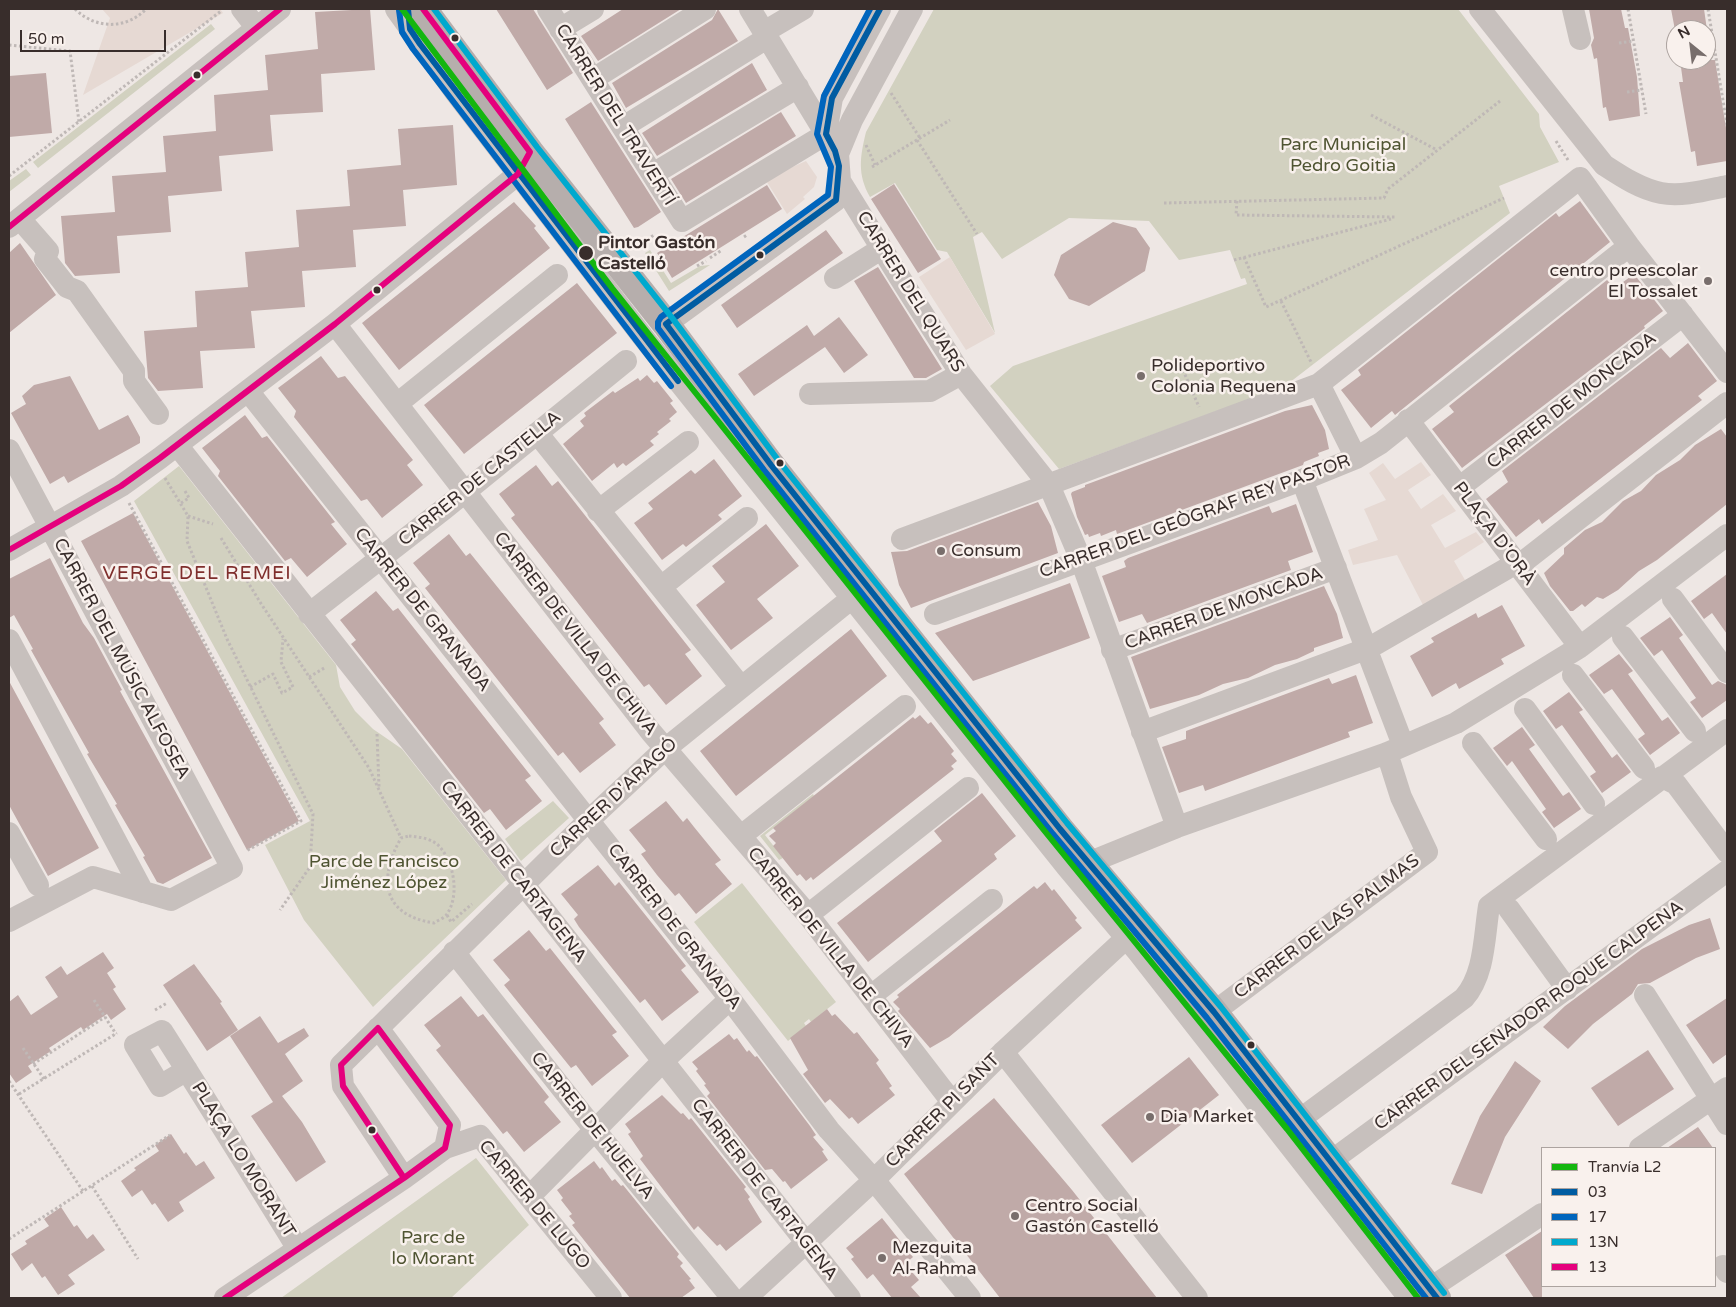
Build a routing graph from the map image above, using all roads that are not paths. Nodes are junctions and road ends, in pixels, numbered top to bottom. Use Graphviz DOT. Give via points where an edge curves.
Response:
graph roads {
  1 [pos="242,9"];
  2 [pos="280,9"];
  3 [pos="396,9"];
  4 [pos="548,9"];
  5 [pos="593,9"];
  6 [pos="705,9"];
  7 [pos="750,9"];
  8 [pos="803,9"];
  9 [pos="880,9"];
  10 [pos="912,9"];
  11 [pos="1480,9"];
  12 [pos="1573,9"];
  13 [pos="413,16"];
  14 [pos="256,26"];
  15 [pos="560,29"];
  16 [pos="766,35"];
  17 [pos="1580,39"];
  18 [pos="593,79"];
  19 [pos="798,87"];
  20 [pos="623,127"];
  21 [pos="826,134"];
  22 [pos="838,154"];
  23 [pos="524,163"];
  24 [pos="653,174"];
  25 [pos="840,181"];
  26 [pos="1727,186"];
  27 [pos="14,223"];
  28 [pos="1629,246"];
  29 [pos="874,254"];
  30 [pos="557,275"];
  31 [pos="835,278"];
  32 [pos="1683,315"];
  33 [pos="335,324"];
  34 [pos="666,324"];
  35 [pos="626,361"];
  36 [pos="1727,372"];
  37 [pos="961,374"];
  38 [pos="1316,374"];
  39 [pos="248,391"];
  40 [pos="810,394"];
  41 [pos="1727,403"];
  42 [pos="397,404"];
  43 [pos="158,414"];
  44 [pos="1408,420"];
  45 [pos="537,433"];
  46 [pos="688,442"];
  47 [pos="177,445"];
  48 [pos="9,450"];
  49 [pos="1356,458"];
  50 [pos="1302,480"];
  51 [pos="1049,485"];
  52 [pos="1460,487"];
  53 [pos="465,492"];
  54 [pos="598,511"];
  55 [pos="747,518"];
  56 [pos="51,528"];
  57 [pos="1727,536"];
  58 [pos="902,539"];
  59 [pos="9,550"];
  60 [pos="381,558"];
  61 [pos="1081,560"];
  62 [pos="1336,568"];
  63 [pos="1512,568"];
  64 [pos="661,587"];
  65 [pos="860,592"];
  66 [pos="1673,599"];
  67 [pos="309,614"];
  68 [pos="935,614"];
  69 [pos="1623,637"];
  70 [pos="9,640"];
  71 [pos="1371,646"];
  72 [pos="1580,647"];
  73 [pos="1112,650"];
  74 [pos="1727,672"];
  75 [pos="1573,674"];
  76 [pos="741,687"];
  77 [pos="905,706"];
  78 [pos="1525,709"];
  79 [pos="1727,730"];
  80 [pos="1694,731"];
  81 [pos="1142,732"];
  82 [pos="1473,743"];
  83 [pos="1395,749"];
  84 [pos="665,750"];
  85 [pos="1653,772"];
  86 [pos="968,788"];
  87 [pos="1594,804"];
  88 [pos="589,820"];
  89 [pos="1177,827"];
  90 [pos="9,833"];
  91 [pos="741,836"];
  92 [pos="1546,839"];
  93 [pos="1727,852"];
  94 [pos="1088,863"];
  95 [pos="1727,871"];
  96 [pos="38,885"];
  97 [pos="524,885"];
  98 [pos="143,892"];
  99 [pos="992,900"];
  100 [pos="1499,908"];
  101 [pos="808,915"];
  102 [pos="9,921"];
  103 [pos="1133,931"];
  104 [pos="454,952"];
  105 [pos="1567,989"];
  106 [pos="1645,995"];
  107 [pos="871,996"];
  108 [pos="730,999"];
  109 [pos="1214,1012"];
  110 [pos="378,1028"];
  111 [pos="1003,1052"];
  112 [pos="663,1061"];
  113 [pos="187,1070"];
  114 [pos="1719,1094"];
  115 [pos="952,1102"];
  116 [pos="1299,1120"];
  117 [pos="1727,1124"];
  118 [pos="594,1130"];
  119 [pos="1644,1147"];
  120 [pos="445,1148"];
  121 [pos="1331,1161"];
  122 [pos="404,1178"];
  123 [pos="874,1180"];
  124 [pos="529,1197"];
  125 [pos="1541,1215"];
  126 [pos="806,1243"];
  127 [pos="298,1249"];
  128 [pos="1425,1295"];
  129 [pos="225,1298"];
  130 [pos="611,1298"];
  131 [pos="732,1298"];
  132 [pos="746,1298"];
  133 [pos="850,1298"];
  134 [pos="970,1298"];
  135 [pos="1196,1298"];
  1 -- 14 [label="street"];
  2 -- 14 [label="street"];
  3 -- 13 [label="street"];
  4 -- 15 [label="street, CARRER DEL TRAVERTÍ"];
  5 -- 15 [label="street"];
  6 -- 18 [label="street"];
  7 -- 16 [label="street, CARRER DEL QUARS"];
  8 -- 16 [label="street"];
  9 -- 21 [label="street" via="832,98"];
  10 -- 22 [label="street" via="852,120"];
  11 -- 26 [label="street" via="1604,165 1628,181 1661,193"];
  12 -- 17 [label="street"];
  13 -- 23 [label="main road"];
  14 -- 27 [label="street"];
  15 -- 18 [label="street, CARRER DEL TRAVERTÍ"];
  16 -- 19 [label="street, CARRER DEL QUARS"];
  16 -- 20 [label="street"];
  18 -- 20 [label="street, CARRER DEL TRAVERTÍ"];
  19 -- 21 [label="street, CARRER DEL QUARS"];
  19 -- 24 [label="street"];
  20 -- 24 [label="street, CARRER DEL TRAVERTÍ"];
  21 -- 22 [label="street, CARRER DEL QUARS"];
  21 -- 24 [label="street, CARRER DEL TRAVERTÍ" via="682,221"];
  22 -- 25 [label="street, CARRER DEL QUARS"];
  23 -- 33 [label="street"];
  23 -- 34 [label="main road"];
  23 -- 65 [label="street" via="650,346"];
  25 -- 34 [label="street" via="836,200"];
  25 -- 37 [label="street, CARRER DEL QUARS"];
  27 -- 43 [label="street" via="48,251 45,259 67,287 77,290 134,371 134,381"];
  28 -- 32 [label="street"];
  28 -- 38 [label="street" via="1580,178"];
  28 -- 44 [label="street, CARRER DEL GEÒGRAF REY PASTOR"];
  29 -- 31 [label="street"];
  30 -- 42 [label="street"];
  32 -- 36 [label="street"];
  32 -- 52 [label="street, CARRER DE MONCADA"];
  33 -- 39 [label="street"];
  33 -- 42 [label="street, CARRER DE VILLA DE CHIVA"];
  34 -- 65 [label="main road"];
  35 -- 45 [label="street, CARRER DE CASTELLA"];
  37 -- 40 [label="street" via="930,391"];
  37 -- 51 [label="street, CARRER DEL QUARS"];
  38 -- 49 [label="street"];
  38 -- 51 [label="street"];
  39 -- 47 [label="street"];
  39 -- 60 [label="street, CARRER DE GRANADA"];
  41 -- 63 [label="street"];
  42 -- 53 [label="street, CARRER DE VILLA DE CHIVA"];
  44 -- 49 [label="street, CARRER DEL GEÒGRAF REY PASTOR" via="1381,443"];
  44 -- 52 [label="street, PLAÇA D'ORÀ"];
  45 -- 53 [label="street, CARRER DE CASTELLA"];
  45 -- 54 [label="street"];
  46 -- 54 [label="street"];
  47 -- 56 [label="street" via="121,486"];
  47 -- 67 [label="street, CARRER DE CARTAGENA"];
  48 -- 56 [label="street, CARRER DEL MÚSIC ALFOSEA"];
  49 -- 50 [label="street, CARRER DEL GEÒGRAF REY PASTOR"];
  50 -- 61 [label="street, CARRER DEL GEÒGRAF REY PASTOR"];
  50 -- 62 [label="street"];
  51 -- 58 [label="street"];
  51 -- 61 [label="street, CARRER DEL QUARS"];
  52 -- 63 [label="street, PLAÇA D'ORÀ"];
  53 -- 60 [label="street, CARRER DE CASTELLA"];
  53 -- 84 [label="street, CARRER DE VILLA DE CHIVA"];
  54 -- 64 [label="street"];
  55 -- 64 [label="street"];
  56 -- 59 [label="street"];
  56 -- 98 [label="street, CARRER DEL MÚSIC ALFOSEA" via="238,860 172,900"];
  57 -- 72 [label="street"];
  60 -- 67 [label="street, CARRER DE CASTELLA"];
  60 -- 88 [label="street, CARRER DE GRANADA"];
  61 -- 68 [label="street, CARRER DEL GEÒGRAF REY PASTOR"];
  61 -- 73 [label="street, CARRER DEL QUARS"];
  62 -- 71 [label="street"];
  62 -- 73 [label="street, CARRER DE MONCADA"];
  63 -- 71 [label="street, PLAÇA D'ORÀ"];
  63 -- 72 [label="street, PLAÇA D'ORÀ"];
  64 -- 76 [label="street"];
  65 -- 76 [label="street, CARRER D'ARAGÓ"];
  65 -- 94 [label="main road"];
  65 -- 103 [label="street"];
  66 -- 74 [label="street"];
  67 -- 97 [label="street, CARRER DE CARTAGENA"];
  69 -- 80 [label="street"];
  70 -- 98 [label="street"];
  71 -- 81 [label="street, PLAÇA D'ORÀ"];
  71 -- 83 [label="street"];
  72 -- 83 [label="street" via="1456,723"];
  73 -- 81 [label="street, CARRER DEL QUARS"];
  75 -- 85 [label="street"];
  76 -- 84 [label="street, CARRER D'ARAGÓ"];
  77 -- 91 [label="street"];
  78 -- 87 [label="street"];
  79 -- 85 [label="street"];
  81 -- 89 [label="street, CARRER DEL QUARS"];
  82 -- 92 [label="street"];
  83 -- 89 [label="street"];
  83 -- 109 [label="street, CARRER DE LAS PALMAS" via="1401,796 1427,852"];
  84 -- 88 [label="street, CARRER D'ARAGÓ"];
  84 -- 91 [label="street, CARRER DE VILLA DE CHIVA"];
  85 -- 93 [label="street" via="1676,784"];
  85 -- 100 [label="street"];
  86 -- 101 [label="street"];
  88 -- 97 [label="street, CARRER D'ARAGÓ"];
  88 -- 108 [label="street, CARRER DE GRANADA"];
  89 -- 94 [label="street"];
  90 -- 96 [label="street"];
  91 -- 101 [label="street, CARRER DE VILLA DE CHIVA"];
  94 -- 103 [label="main road"];
  95 -- 105 [label="street, CARRER DEL SENADOR ROQUE CALPENA"];
  97 -- 104 [label="street, CARRER D'ARAGÓ"];
  97 -- 112 [label="street, CARRER DE CARTAGENA"];
  98 -- 102 [label="street" via="93,877"];
  99 -- 107 [label="street"];
  100 -- 105 [label="street"];
  100 -- 116 [label="street" via="1478,975 1464,998"];
  101 -- 107 [label="street, CARRER DE VILLA DE CHIVA"];
  103 -- 109 [label="main road"];
  103 -- 111 [label="street, CARRER PI SANT"];
  103 -- 128 [label="street"];
  104 -- 110 [label="street, CARRER D'ARAGÓ"];
  104 -- 118 [label="street, CARRER DE HUELVA"];
  105 -- 121 [label="street, CARRER DEL SENADOR ROQUE CALPENA"];
  106 -- 114 [label="street"];
  107 -- 115 [label="street, CARRER DE VILLA DE CHIVA"];
  108 -- 112 [label="street"];
  108 -- 123 [label="street, CARRER DE GRANADA" via="829,1130"];
  109 -- 116 [label="main road"];
  110 -- 120 [label="street" via="450,1125"];
  110 -- 122 [label="street" via="341,1065 343,1086"];
  111 -- 115 [label="street, CARRER PI SANT"];
  111 -- 135 [label="street"];
  112 -- 118 [label="street"];
  112 -- 126 [label="street, CARRER DE CARTAGENA"];
  113 -- 127 [label="street, PLAÇA LO MORANT"];
  114 -- 117 [label="street"];
  114 -- 119 [label="street"];
  115 -- 123 [label="street, CARRER PI SANT"];
  116 -- 121 [label="main road"];
  118 -- 124 [label="street"];
  118 -- 131 [label="street, CARRER DE HUELVA"];
  120 -- 122 [label="street"];
  120 -- 124 [label="street, CARRER DE LUGO" via="480,1136"];
  121 -- 128 [label="main road"];
  122 -- 127 [label="street"];
  123 -- 126 [label="street, CARRER PI SANT"];
  123 -- 134 [label="street, CARRER DE GRANADA"];
  124 -- 130 [label="street, CARRER DE LUGO"];
  125 -- 128 [label="street"];
  126 -- 132 [label="street, CARRER PI SANT"];
  126 -- 133 [label="street, CARRER DE CARTAGENA"];
  127 -- 129 [label="street"];
}
